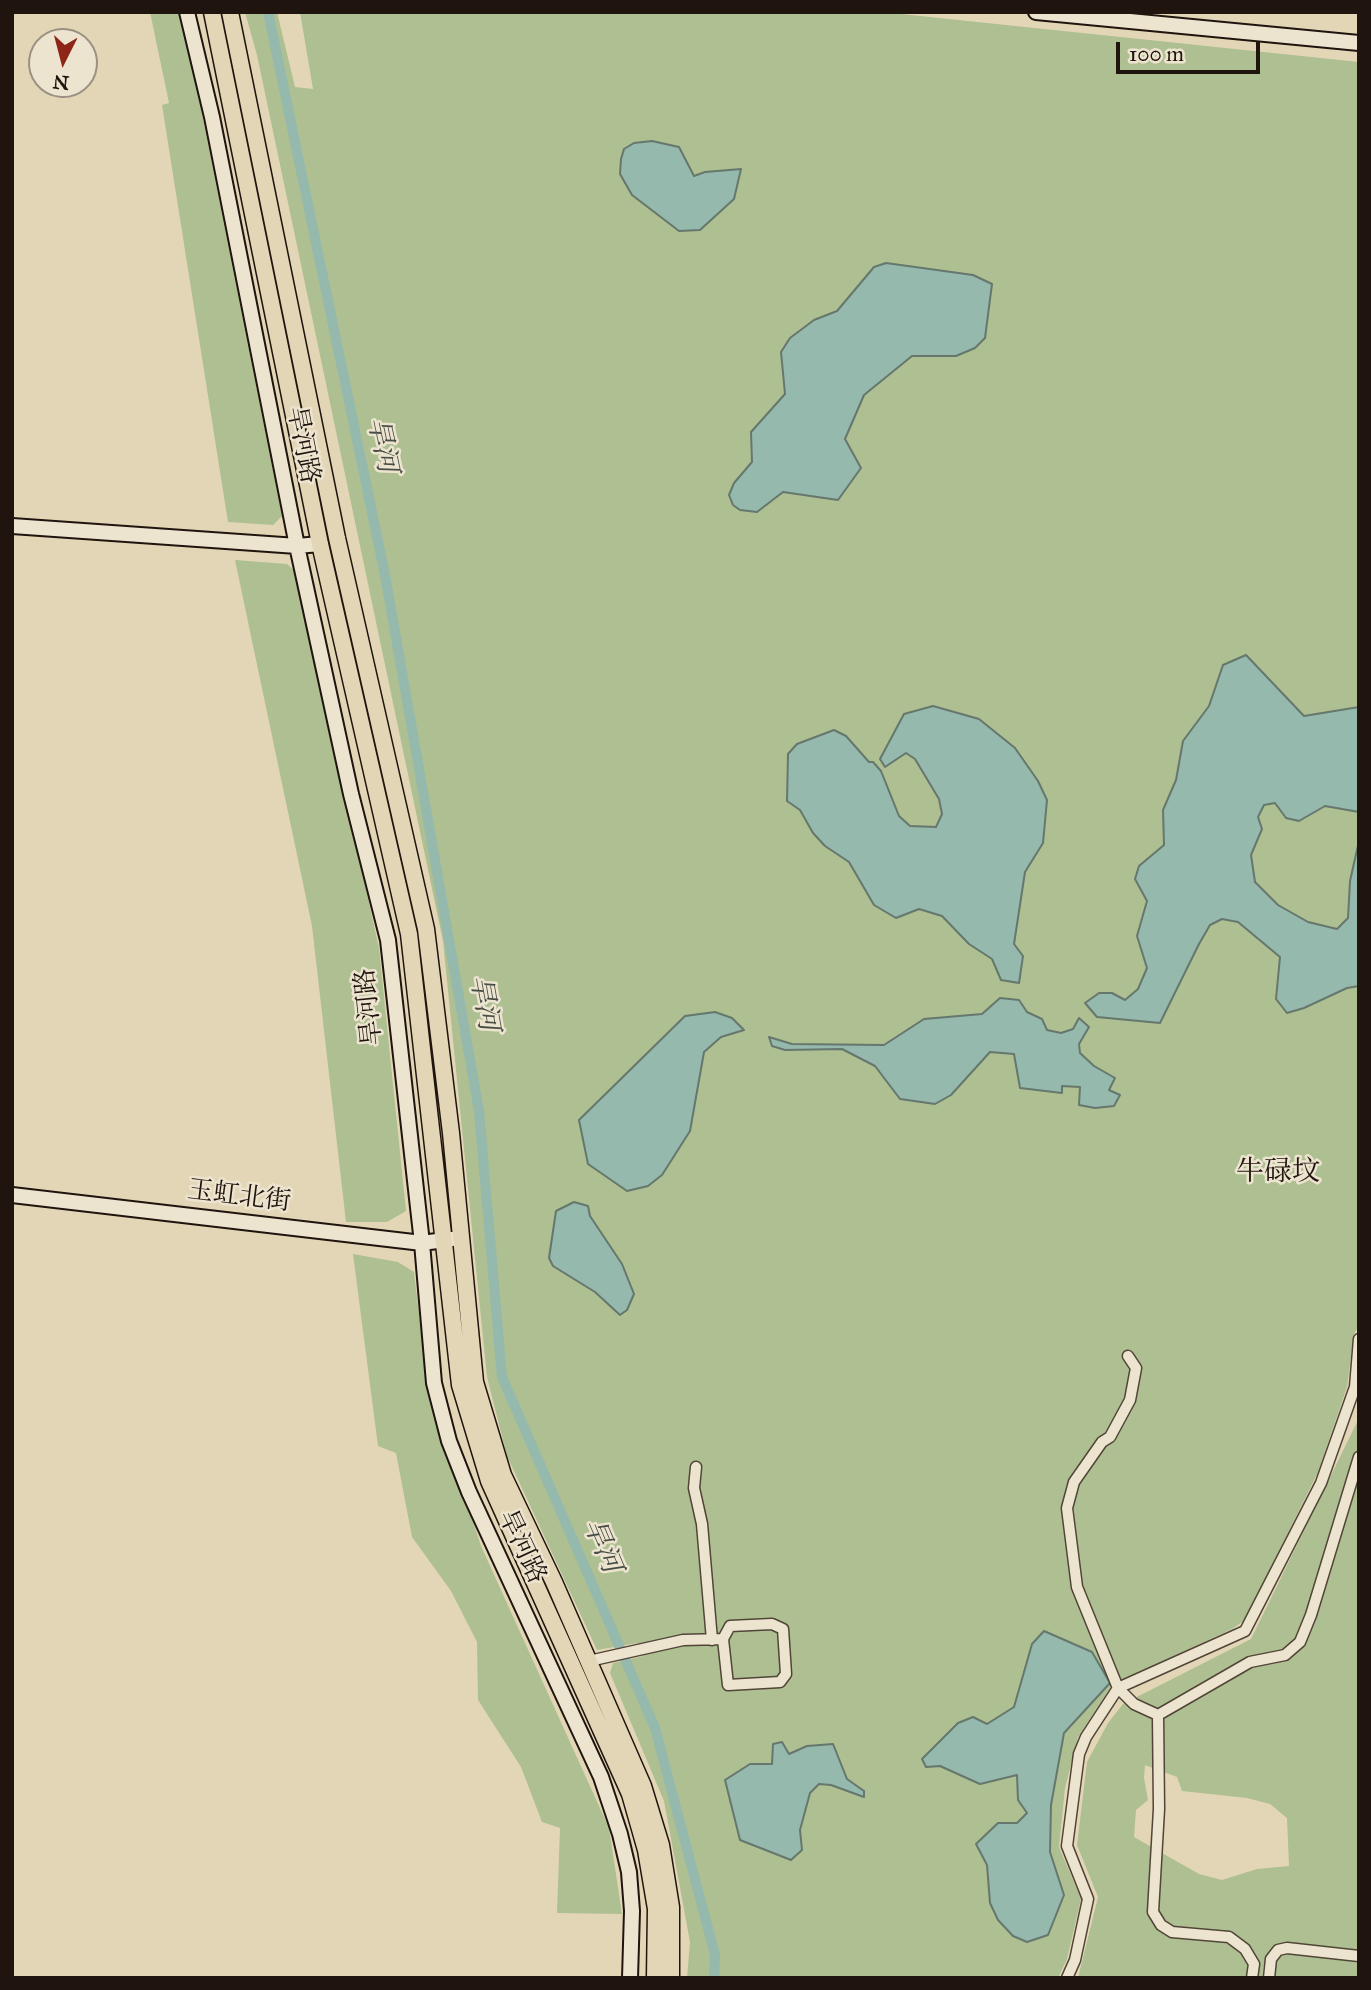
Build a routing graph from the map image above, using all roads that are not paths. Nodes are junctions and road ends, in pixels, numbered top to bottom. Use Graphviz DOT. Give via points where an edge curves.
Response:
graph roads {
  1 [pos="187,12"];
  2 [pos="212,12"];
  3 [pos="230,12"];
  4 [pos="1036,12"];
  5 [pos="1359,43"];
  6 [pos="321,458"];
  7 [pos="304,460"];
  8 [pos="12,526"];
  9 [pos="320,544"];
  10 [pos="297,546"];
  11 [pos="355,620"];
  12 [pos="338,624"];
  13 [pos="12,1195"];
  14 [pos="461,1237"];
  15 [pos="442,1240"];
  16 [pos="422,1242"];
  17 [pos="1359,1339"];
  18 [pos="1128,1356"];
  19 [pos="463,1360"];
  20 [pos="1359,1457"];
  21 [pos="696,1467"];
  22 [pos="723,1639"];
  23 [pos="712,1640"];
  24 [pos="594,1659"];
  25 [pos="1118,1688"];
  26 [pos="1158,1715"];
  27 [pos="1359,1956"];
  28 [pos="630,1978"];
  29 [pos="655,1978"];
  30 [pos="671,1978"];
  31 [pos="1067,1978"];
  32 [pos="1252,1978"];
  33 [pos="1269,1978"];
  1 -- 10 [label="street, 旱河路"];
  2 -- 7 [label="main road, 旱河路"];
  3 -- 6 [label="main road, 旱河路"];
  4 -- 5 [label="street"];
  6 -- 7 [label="street"];
  6 -- 11 [label="main road, 旱河路"];
  7 -- 9 [label="main road, 旱河路"];
  8 -- 10 [label="street"];
  9 -- 10 [label="street"];
  9 -- 12 [label="main road, 旱河路"];
  10 -- 16 [label="street, 旱河路" via="388,940"];
  11 -- 12 [label="street"];
  11 -- 14 [label="main road, 旱河路" via="426,929"];
  12 -- 15 [label="main road, 旱河路" via="409,934"];
  13 -- 16 [label="street, 玉虹北街"];
  14 -- 15 [label="street, 玉虹北街"];
  14 -- 19 [label="main road, 旱河路"];
  15 -- 16 [label="street, 玉虹北街"];
  15 -- 19 [label="main road, 旱河路"];
  16 -- 28 [label="street, 旱河路" via="434,1383 449,1441 601,1777 620,1834 632,1911"];
  17 -- 25 [label="street" via="1355,1387 1321,1483 1245,1631"];
  18 -- 25 [label="street" via="1136,1368 1130,1400 1110,1437 1074,1482 1067,1508 1077,1587"];
  19 -- 24 [label="main road, 旱河路" via="503,1475"];
  19 -- 29 [label="main road, 旱河路" via="471,1432 489,1481 630,1794 656,1909"];
  20 -- 26 [label="street" via="1300,1642 1285,1655 1250,1662"];
  21 -- 23 [label="street" via="694,1488 702,1524"];
  22 -- 22 [label="street" via="728,1685 780,1682 786,1674 783,1629 772,1624 730,1626"];
  22 -- 23 [label="street"];
  23 -- 24 [label="street" via="683,1640"];
  24 -- 30 [label="main road, 旱河路" via="661,1845 671,1907"];
  25 -- 26 [label="street" via="1135,1704"];
  25 -- 31 [label="street" via="1079,1754 1067,1846 1088,1899"];
  26 -- 32 [label="street" via="1153,1912 1172,1932 1229,1937 1245,1949 1254,1964"];
  27 -- 33 [label="street" via="1278,1950 1271,1959"];
}
